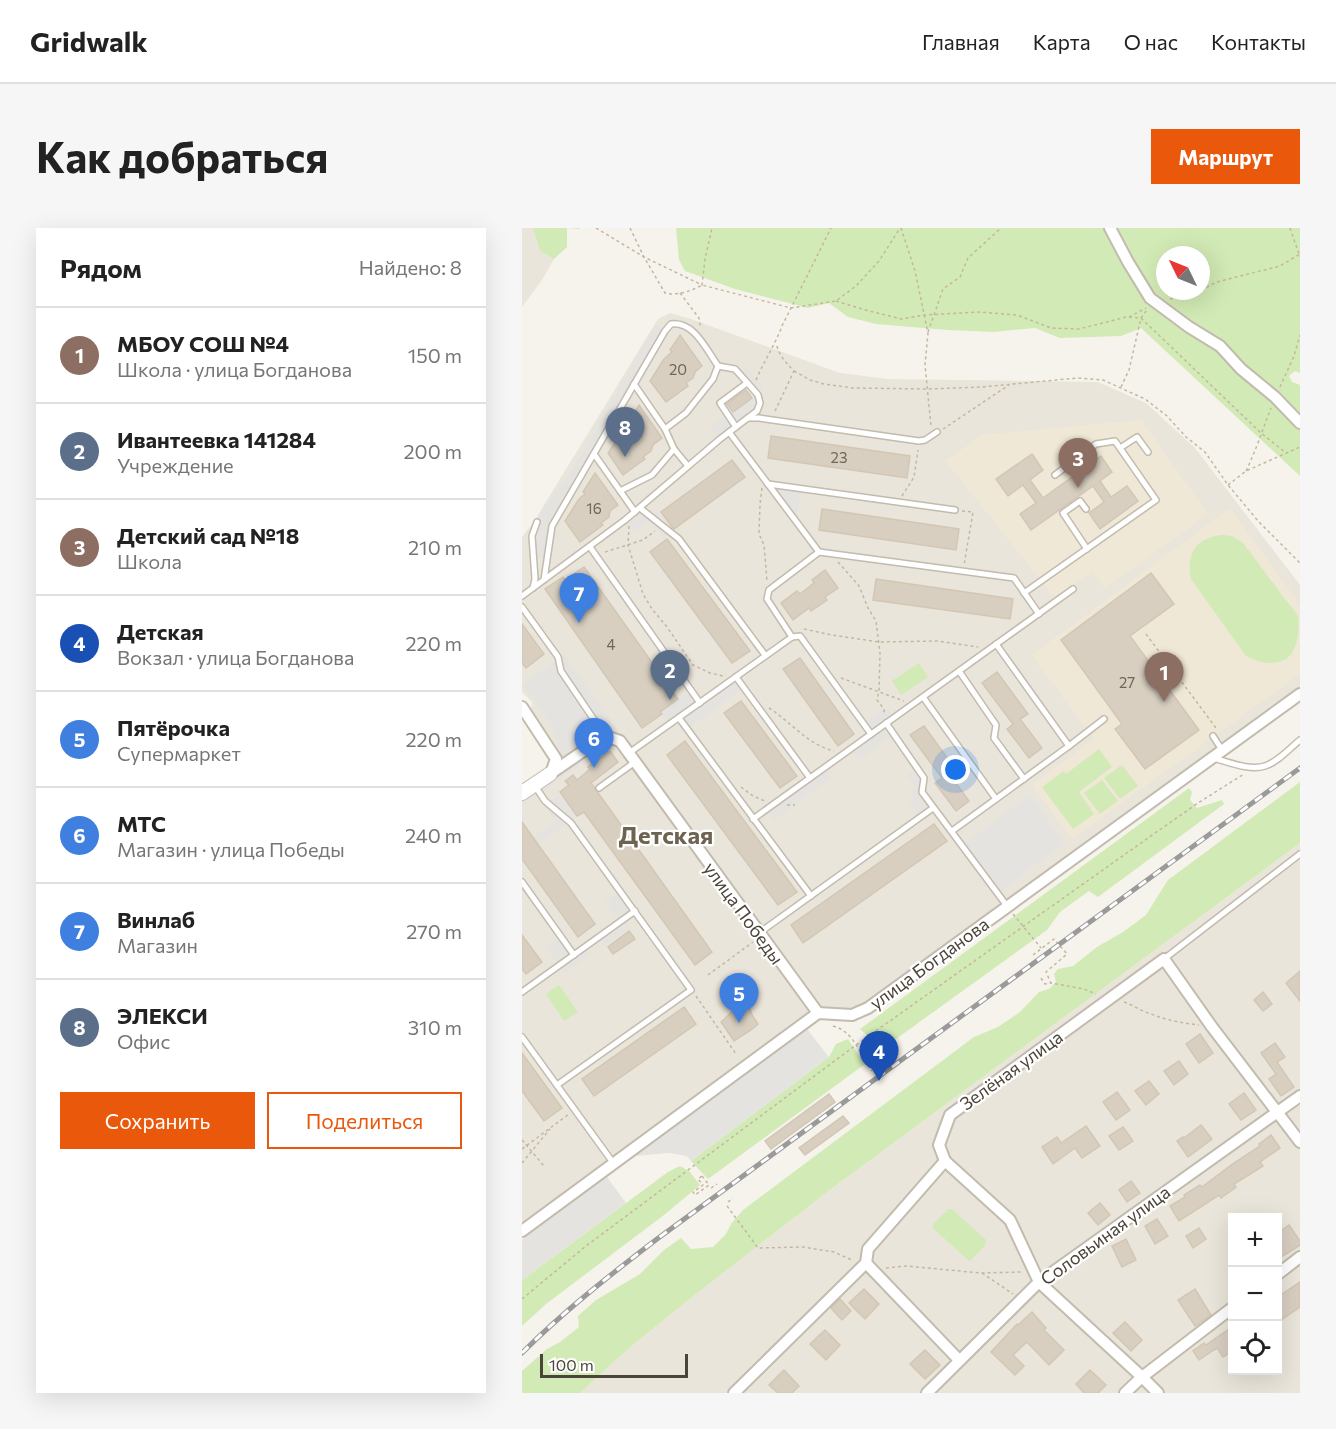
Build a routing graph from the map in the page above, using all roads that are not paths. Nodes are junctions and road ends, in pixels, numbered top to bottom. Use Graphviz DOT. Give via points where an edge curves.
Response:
graph roads {
  1 [pos="1110,228"];
  2 [pos="718,366"];
  3 [pos="634,384"];
  4 [pos="750,386"];
  5 [pos="748,418"];
  6 [pos="1300,423"];
  7 [pos="736,427"];
  8 [pos="665,429"];
  9 [pos="729,432"];
  10 [pos="934,434"];
  11 [pos="1120,448"];
  12 [pos="674,449"];
  13 [pos="1148,452"];
  14 [pos="594,454"];
  15 [pos="688,466"];
  16 [pos="1055,475"];
  17 [pos="768,484"];
  18 [pos="620,491"];
  19 [pos="1086,509"];
  20 [pos="638,510"];
  21 [pos="956,510"];
  22 [pos="537,522"];
  23 [pos="590,547"];
  24 [pos="1087,549"];
  25 [pos="819,552"];
  26 [pos="544,580"];
  27 [pos="533,588"];
  28 [pos="1073,589"];
  29 [pos="1024,593"];
  30 [pos="522,596"];
  31 [pos="522,607"];
  32 [pos="1039,614"];
  33 [pos="792,637"];
  34 [pos="996,644"];
  35 [pos="765,655"];
  36 [pos="958,671"];
  37 [pos="736,677"];
  38 [pos="1300,694"];
  39 [pos="923,697"];
  40 [pos="700,703"];
  41 [pos="522,707"];
  42 [pos="678,718"];
  43 [pos="1104,719"];
  44 [pos="886,723"];
  45 [pos="871,734"];
  46 [pos="605,736"];
  47 [pos="1213,736"];
  48 [pos="1300,740"];
  49 [pos="1069,746"];
  50 [pos="1225,748"];
  51 [pos="632,758"];
  52 [pos="1211,758"];
  53 [pos="550,774"];
  54 [pos="810,778"];
  55 [pos="1024,779"];
  56 [pos="534,785"];
  57 [pos="599,788"];
  58 [pos="522,793"];
  59 [pos="996,799"];
  60 [pos="933,808"];
  61 [pos="753,819"];
  62 [pos="952,831"];
  63 [pos="1300,854"];
  64 [pos="522,882"];
  65 [pos="811,896"];
  66 [pos="1008,908"];
  67 [pos="635,911"];
  68 [pos="760,934"];
  69 [pos="574,955"];
  70 [pos="1164,959"];
  71 [pos="522,992"];
  72 [pos="818,1014"];
  73 [pos="522,1037"];
  74 [pos="557,1085"];
  75 [pos="1300,1096"];
  76 [pos="1277,1111"];
  77 [pos="1300,1142"];
  78 [pos="945,1161"];
  79 [pos="614,1164"];
  80 [pos="522,1231"];
  81 [pos="1300,1257"];
  82 [pos="866,1263"];
  83 [pos="1282,1271"];
  84 [pos="1036,1277"];
  85 [pos="1228,1312"];
  86 [pos="959,1360"];
  87 [pos="1142,1377"];
  88 [pos="734,1393"];
  89 [pos="927,1393"];
  90 [pos="1125,1393"];
  91 [pos="1158,1393"];
  1 -- 6 [label="street" via="1150,298 1221,346"];
  2 -- 3 [label="lane" via="694,332 686,326 670,324"];
  2 -- 4 [label="lane" via="735,369"];
  2 -- 8 [label="lane" via="713,379 686,413"];
  3 -- 8 [label="lane"];
  3 -- 14 [label="lane"];
  4 -- 5 [label="lane" via="760,403"];
  4 -- 7 [label="lane" via="720,403"];
  5 -- 7 [label="lane"];
  5 -- 10 [label="lane" via="919,441"];
  7 -- 9 [label="lane"];
  8 -- 12 [label="lane"];
  9 -- 15 [label="lane"];
  9 -- 17 [label="lane"];
  11 -- 13 [label="lane" via="1137,437"];
  11 -- 16 [label="lane" via="1115,441 1096,444"];
  11 -- 24 [label="lane" via="1156,500"];
  12 -- 15 [label="lane"];
  12 -- 18 [label="lane" via="652,475"];
  14 -- 18 [label="lane"];
  14 -- 26 [label="lane" via="552,526"];
  15 -- 20 [label="lane"];
  17 -- 21 [label="lane"];
  17 -- 25 [label="lane"];
  18 -- 20 [label="lane"];
  19 -- 24 [label="lane" via="1080,501 1063,513"];
  20 -- 23 [label="lane"];
  20 -- 35 [label="lane" via="679,539"];
  22 -- 27 [label="lane" via="532,536"];
  23 -- 26 [label="lane"];
  23 -- 40 [label="lane"];
  24 -- 29 [label="lane"];
  25 -- 29 [label="lane" via="1014,578"];
  25 -- 33 [label="lane" via="769,590 767,599"];
  26 -- 27 [label="lane"];
  27 -- 30 [label="lane"];
  28 -- 32 [label="lane"];
  29 -- 32 [label="lane"];
  31 -- 46 [label="lane" via="558,657 561,671"];
  32 -- 34 [label="lane"];
  33 -- 35 [label="lane"];
  33 -- 45 [label="lane" via="800,636"];
  34 -- 36 [label="lane"];
  34 -- 49 [label="lane"];
  35 -- 37 [label="lane"];
  36 -- 39 [label="lane"];
  36 -- 55 [label="lane" via="996,725 994,738"];
  37 -- 40 [label="lane"];
  37 -- 54 [label="lane"];
  38 -- 50 [label="street, улица Богданова"];
  39 -- 44 [label="lane"];
  39 -- 59 [label="lane"];
  40 -- 42 [label="lane"];
  41 -- 53 [label="street" via="556,759"];
  42 -- 51 [label="lane"];
  42 -- 61 [label="lane"];
  43 -- 49 [label="lane"];
  44 -- 45 [label="lane"];
  44 -- 60 [label="lane" via="924,778 922,792"];
  45 -- 54 [label="lane"];
  46 -- 51 [label="street, улица Победы" via="620,741"];
  46 -- 53 [label="street"];
  47 -- 50 [label="lane"];
  48 -- 52 [label="lane" via="1266,766"];
  49 -- 55 [label="lane"];
  50 -- 52 [label="street, улица Богданова"];
  51 -- 57 [label="lane"];
  51 -- 68 [label="street, улица Победы"];
  52 -- 66 [label="street, улица Богданова"];
  53 -- 56 [label="street"];
  54 -- 61 [label="lane"];
  55 -- 59 [label="lane"];
  56 -- 58 [label="street"];
  56 -- 67 [label="lane" via="545,801 571,823"];
  59 -- 62 [label="lane"];
  60 -- 62 [label="lane"];
  60 -- 65 [label="lane"];
  61 -- 65 [label="lane"];
  62 -- 66 [label="lane"];
  63 -- 70 [label="lane"];
  64 -- 69 [label="lane"];
  65 -- 68 [label="lane"];
  66 -- 72 [label="street, улица Богданова" via="868,1008 852,1015"];
  67 -- 69 [label="lane"];
  67 -- 74 [label="lane" via="691,990"];
  68 -- 72 [label="street, улица Победы"];
  69 -- 71 [label="lane"];
  70 -- 76 [label="street"];
  70 -- 78 [label="street, Зелёная улица" via="950,1115 939,1145"];
  72 -- 79 [label="street"];
  73 -- 74 [label="lane"];
  74 -- 79 [label="lane"];
  75 -- 76 [label="street, Соловьиная улица"];
  76 -- 77 [label="street"];
  76 -- 84 [label="street, Соловьиная улица"];
  78 -- 82 [label="street" via="868,1249"];
  78 -- 84 [label="street" via="1010,1220"];
  79 -- 80 [label="street"];
  81 -- 83 [label="street"];
  82 -- 86 [label="street"];
  82 -- 88 [label="street"];
  84 -- 86 [label="street, Соловьиная улица" via="1022,1299"];
  84 -- 87 [label="street"];
  85 -- 87 [label="street"];
  86 -- 89 [label="street, Соловьиная улица"];
  87 -- 90 [label="street"];
  87 -- 91 [label="street"];
}
